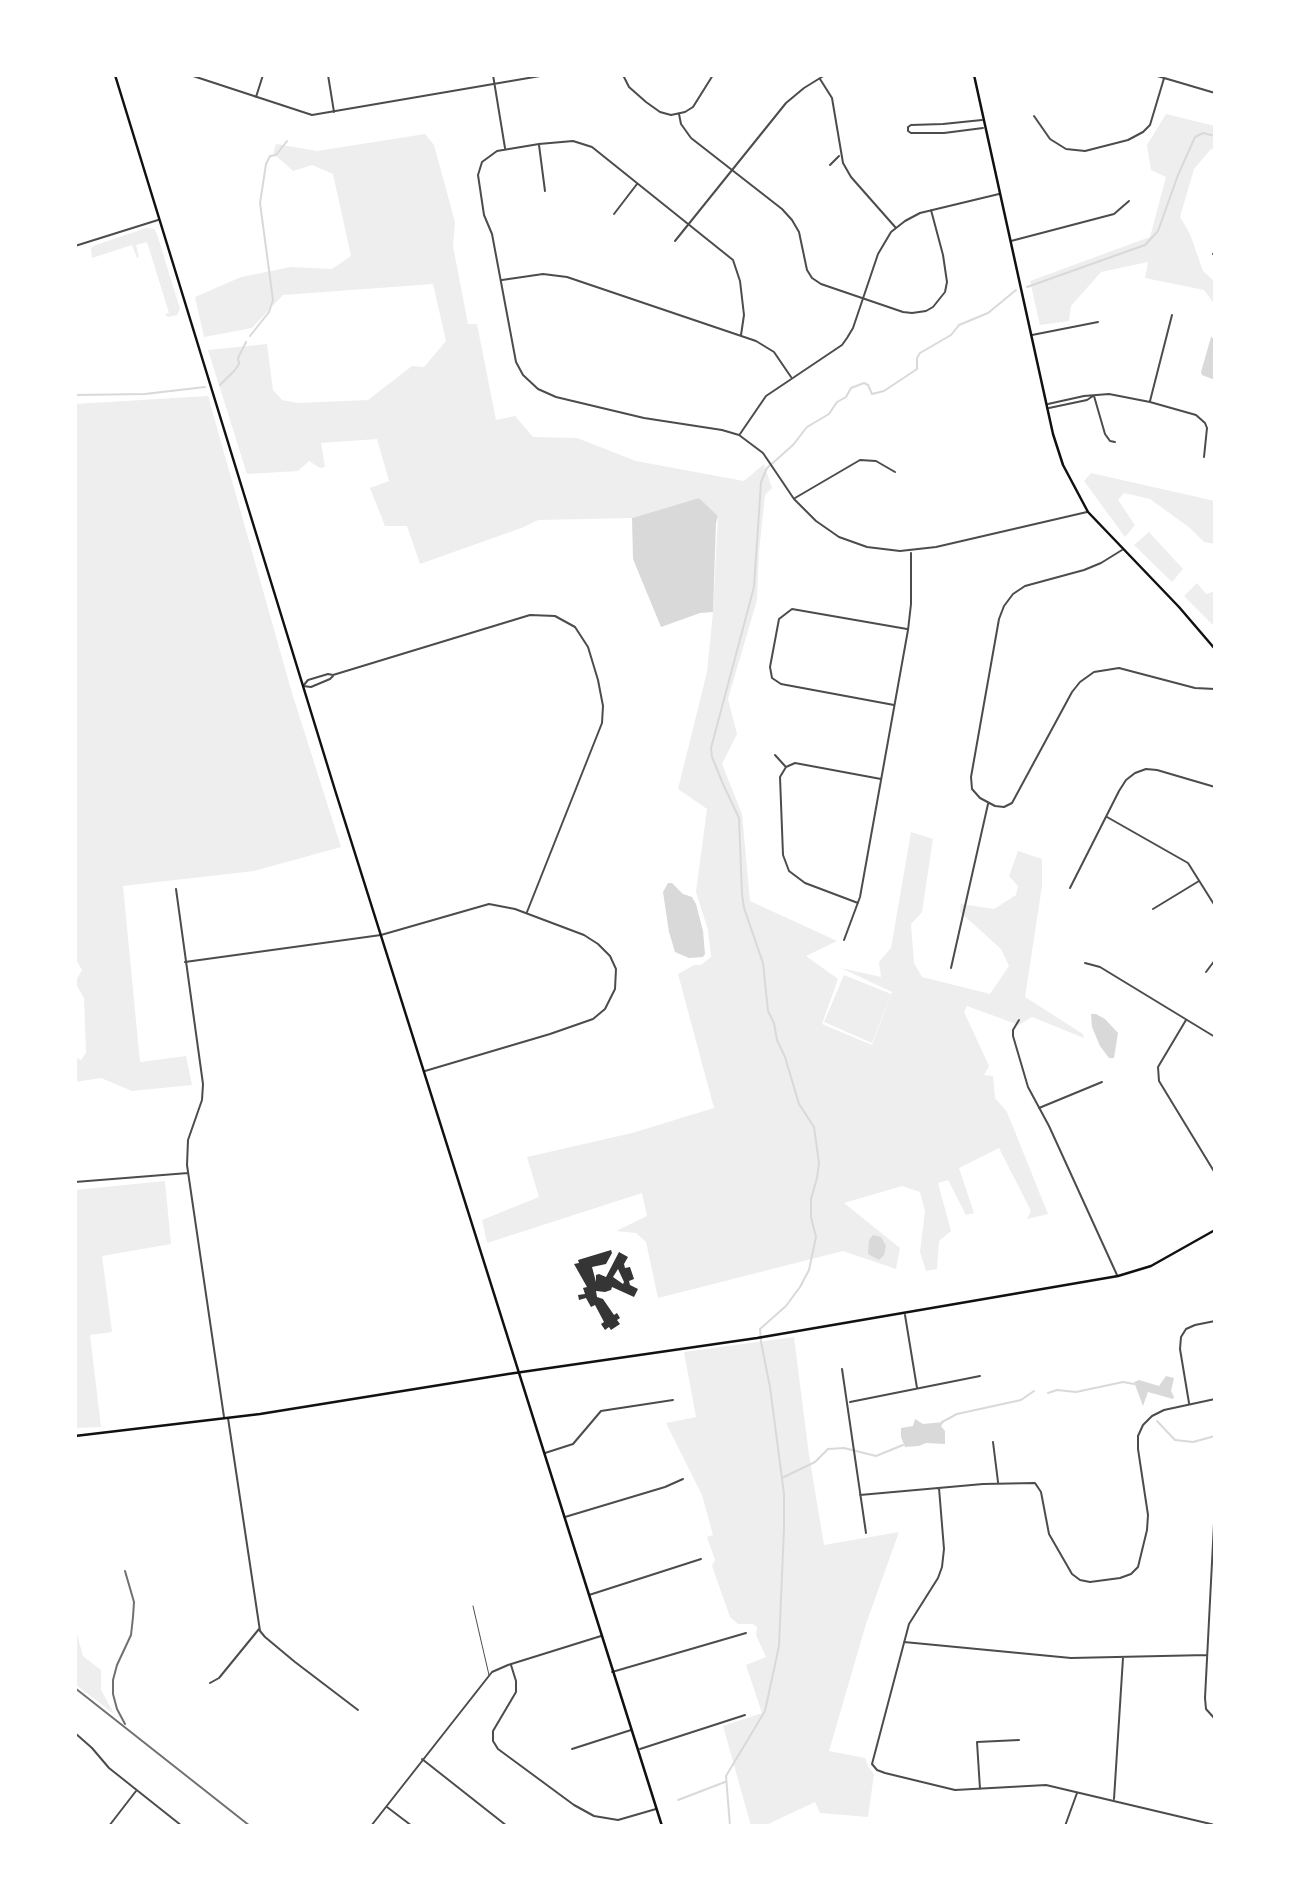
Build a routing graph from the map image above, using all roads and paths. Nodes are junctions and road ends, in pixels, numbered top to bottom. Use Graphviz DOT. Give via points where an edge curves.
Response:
graph roads {
  1 [pos="115,75"];
  2 [pos="190,75"];
  3 [pos="263,75"];
  4 [pos="328,75"];
  5 [pos="493,75"];
  6 [pos="546,75"];
  7 [pos="623,75"];
  8 [pos="713,75"];
  9 [pos="825,75"];
  10 [pos="973,75"];
  11 [pos="1154,75"];
  12 [pos="1165,77"];
  13 [pos="819,79"];
  14 [pos="494,86"];
  15 [pos="1215,93"];
  16 [pos="256,98"];
  17 [pos="334,112"];
  18 [pos="679,114"];
  19 [pos="1034,116"];
  20 [pos="983,120"];
  21 [pos="985,128"];
  22 [pos="539,144"];
  23 [pos="505,149"];
  24 [pos="840,156"];
  25 [pos="830,164"];
  26 [pos="731,170"];
  27 [pos="638,183"];
  28 [pos="545,191"];
  29 [pos="999,194"];
  30 [pos="1129,201"];
  31 [pos="931,210"];
  32 [pos="614,214"];
  33 [pos="159,219"];
  34 [pos="689,222"];
  35 [pos="896,228"];
  36 [pos="675,241"];
  37 [pos="1010,241"];
  38 [pos="75,246"];
  39 [pos="502,280"];
  40 [pos="862,299"];
  41 [pos="1172,315"];
  42 [pos="1098,322"];
  43 [pos="741,335"];
  44 [pos="1031,335"];
  45 [pos="791,378"];
  46 [pos="1094,395"];
  47 [pos="1150,402"];
  48 [pos="1048,406"];
  49 [pos="740,435"];
  50 [pos="1115,442"];
  51 [pos="1204,457"];
  52 [pos="895,472"];
  53 [pos="794,499"];
  54 [pos="1088,512"];
  55 [pos="1122,550"];
  56 [pos="911,551"];
  57 [pos="908,630"];
  58 [pos="1215,649"];
  59 [pos="333,675"];
  60 [pos="303,686"];
  61 [pos="1215,689"];
  62 [pos="895,705"];
  63 [pos="775,755"];
  64 [pos="786,767"];
  65 [pos="882,779"];
  66 [pos="1215,787"];
  67 [pos="988,803"];
  68 [pos="1107,817"];
  69 [pos="1199,881"];
  70 [pos="1070,888"];
  71 [pos="176,889"];
  72 [pos="858,903"];
  73 [pos="1215,906"];
  74 [pos="1153,909"];
  75 [pos="527,913"];
  76 [pos="381,935"];
  77 [pos="844,940"];
  78 [pos="1215,960"];
  79 [pos="186,962"];
  80 [pos="1085,963"];
  81 [pos="951,968"];
  82 [pos="1206,972"];
  83 [pos="1019,1020"];
  84 [pos="1186,1020"];
  85 [pos="1215,1037"];
  86 [pos="424,1071"];
  87 [pos="1102,1082"];
  88 [pos="1038,1109"];
  89 [pos="188,1173"];
  90 [pos="1215,1173"];
  91 [pos="75,1182"];
  92 [pos="1215,1230"];
  93 [pos="1118,1276"];
  94 [pos="905,1313"];
  95 [pos="1215,1321"];
  96 [pos="842,1369"];
  97 [pos="518,1372"];
  98 [pos="980,1377"];
  99 [pos="918,1390"];
  100 [pos="673,1399"];
  101 [pos="1215,1399"];
  102 [pos="849,1403"];
  103 [pos="1189,1404"];
  104 [pos="226,1418"];
  105 [pos="75,1436"];
  106 [pos="993,1442"];
  107 [pos="544,1453"];
  108 [pos="683,1479"];
  109 [pos="998,1483"];
  110 [pos="939,1488"];
  111 [pos="860,1495"];
  112 [pos="1215,1504"];
  113 [pos="564,1517"];
  114 [pos="866,1533"];
  115 [pos="701,1559"];
  116 [pos="589,1595"];
  117 [pos="473,1606"];
  118 [pos="260,1629"];
  119 [pos="746,1633"];
  120 [pos="601,1636"];
  121 [pos="904,1642"];
  122 [pos="1207,1655"];
  123 [pos="1123,1658"];
  124 [pos="511,1664"];
  125 [pos="612,1672"];
  126 [pos="489,1675"];
  127 [pos="209,1683"];
  128 [pos="358,1710"];
  129 [pos="745,1715"];
  130 [pos="1215,1719"];
  131 [pos="632,1730"];
  132 [pos="75,1733"];
  133 [pos="1019,1740"];
  134 [pos="572,1749"];
  135 [pos="638,1749"];
  136 [pos="422,1759"];
  137 [pos="980,1790"];
  138 [pos="137,1791"];
  139 [pos="1077,1792"];
  140 [pos="1114,1800"];
  141 [pos="386,1806"];
  142 [pos="657,1809"];
  143 [pos="1215,1825"];
  144 [pos="109,1826"];
  145 [pos="182,1826"];
  146 [pos="371,1826"];
  147 [pos="412,1826"];
  148 [pos="507,1826"];
  149 [pos="662,1826"];
  150 [pos="1065,1826"];
  1 -- 33 [label="main road"];
  2 -- 16 [label="street"];
  3 -- 16 [label="street"];
  4 -- 17 [label="street"];
  5 -- 14 [label="street"];
  6 -- 14 [label="street"];
  7 -- 18 [label="street" via="629,87 660,112"];
  8 -- 18 [label="street" via="693,107"];
  9 -- 13 [label="street"];
  10 -- 20 [label="main road"];
  11 -- 12 [label="street"];
  12 -- 15 [label="street"];
  12 -- 19 [label="street" via="1150,125 1128,140 1085,151 1066,149 1050,139"];
  13 -- 24 [label="street" via="832,98"];
  13 -- 26 [label="street" via="786,103"];
  14 -- 17 [label="street"];
  14 -- 23 [label="street"];
  16 -- 17 [label="street" via="306,115"];
  18 -- 26 [label="street" via="686,132"];
  20 -- 21 [label="main road"];
  20 -- 21 [label="street" via="914,125 908,131"];
  21 -- 29 [label="main road"];
  22 -- 23 [label="street"];
  22 -- 27 [label="street" via="583,143"];
  22 -- 28 [label="street"];
  23 -- 39 [label="street" via="482,162 478,175"];
  24 -- 25 [label="street"];
  24 -- 35 [label="street" via="851,177"];
  26 -- 34 [label="street"];
  26 -- 40 [label="street" via="792,220 812,278"];
  27 -- 32 [label="street"];
  27 -- 34 [label="street"];
  29 -- 31 [label="street"];
  29 -- 37 [label="main road"];
  30 -- 37 [label="street" via="1114,214"];
  31 -- 35 [label="street"];
  31 -- 40 [label="street" via="947,278 939,302 912,313"];
  33 -- 38 [label="street"];
  33 -- 60 [label="main road"];
  34 -- 36 [label="street"];
  34 -- 43 [label="street" via="726,252 737,268 744,315"];
  35 -- 40 [label="street" via="877,254"];
  37 -- 44 [label="main road"];
  39 -- 43 [label="street" via="559,275"];
  39 -- 49 [label="street" via="516,362 538,389 644,418"];
  40 -- 45 [label="street" via="842,345"];
  41 -- 47 [label="street"];
  42 -- 44 [label="street"];
  43 -- 45 [label="street" via="774,352"];
  44 -- 48 [label="main road"];
  45 -- 49 [label="street" via="766,396"];
  46 -- 47 [label="street"];
  46 -- 48 [label="street"];
  46 -- 50 [label="street" via="1105,433"];
  47 -- 51 [label="street" via="1200,418 1207,428"];
  48 -- 54 [label="main road" via="1058,453"];
  49 -- 53 [label="street" via="763,453"];
  52 -- 53 [label="street" via="876,461 860,460"];
  53 -- 56 [label="street" via="822,526 852,542"];
  54 -- 55 [label="main road"];
  54 -- 56 [label="street"];
  55 -- 58 [label="main road"];
  55 -- 67 [label="street" via="1084,570 1025,586 1004,606 971,783 975,794"];
  56 -- 57 [label="street"];
  57 -- 62 [label="street"];
  57 -- 62 [label="street" via="792,609 779,619 772,655 770,673 781,684"];
  59 -- 60 [label="street" via="308,680"];
  59 -- 60 [label="street" via="311,687"];
  59 -- 75 [label="street" via="530,615 555,616 580,633 600,689 602,723"];
  60 -- 76 [label="main road"];
  61 -- 67 [label="street" via="1119,668 1094,672 1072,692 1012,803 1004,807"];
  62 -- 65 [label="street"];
  63 -- 64 [label="street"];
  64 -- 65 [label="street" via="795,763"];
  64 -- 72 [label="street" via="779,781 786,866 805,883"];
  65 -- 72 [label="street"];
  66 -- 68 [label="street" via="1157,770 1140,771 1126,780"];
  67 -- 81 [label="street"];
  68 -- 69 [label="street" via="1180,857"];
  68 -- 70 [label="street"];
  69 -- 73 [label="street"];
  69 -- 74 [label="street"];
  71 -- 79 [label="street"];
  72 -- 77 [label="street"];
  75 -- 76 [label="street" via="489,904"];
  75 -- 86 [label="street" via="584,935 605,949 616,976 610,1002 586,1022"];
  76 -- 79 [label="street"];
  76 -- 86 [label="main road"];
  78 -- 82 [label="street"];
  79 -- 89 [label="street" via="203,1092 188,1140"];
  80 -- 84 [label="street" via="1100,967"];
  83 -- 88 [label="street" via="1013,1030 1014,1041"];
  84 -- 85 [label="street"];
  84 -- 90 [label="street" via="1158,1067 1159,1081"];
  86 -- 97 [label="main road"];
  87 -- 88 [label="street"];
  88 -- 93 [label="street"];
  89 -- 91 [label="street"];
  89 -- 104 [label="street"];
  92 -- 93 [label="main road" via="1151,1266"];
  93 -- 94 [label="main road"];
  94 -- 97 [label="main road"];
  94 -- 99 [label="street"];
  95 -- 103 [label="street" via="1186,1329 1181,1337"];
  96 -- 102 [label="street"];
  97 -- 104 [label="main road"];
  97 -- 107 [label="main road"];
  98 -- 99 [label="street"];
  99 -- 102 [label="street"];
  100 -- 107 [label="street" via="601,1411 573,1444"];
  101 -- 103 [label="street"];
  102 -- 111 [label="street"];
  103 -- 109 [label="street" via="1157,1412 1140,1430 1138,1449 1148,1523 1140,1562 1126,1577 1085,1582 1076,1577 1049,1534 1038,1485"];
  104 -- 105 [label="main road"];
  104 -- 118 [label="street"];
  106 -- 109 [label="street"];
  107 -- 113 [label="main road"];
  108 -- 113 [label="street"];
  109 -- 110 [label="street"];
  110 -- 111 [label="street"];
  110 -- 121 [label="street" via="942,1567 911,1619"];
  111 -- 114 [label="street"];
  112 -- 122 [label="street"];
  113 -- 116 [label="main road"];
  115 -- 116 [label="street"];
  116 -- 120 [label="main road"];
  117 -- 126 [label="lane"];
  118 -- 127 [label="street" via="219,1678"];
  118 -- 128 [label="street"];
  119 -- 125 [label="street"];
  120 -- 124 [label="street"];
  120 -- 125 [label="main road"];
  121 -- 123 [label="street" via="1071,1658"];
  121 -- 137 [label="street" via="872,1763 885,1773 955,1790"];
  122 -- 123 [label="street"];
  122 -- 130 [label="street" via="1206,1709"];
  123 -- 140 [label="street"];
  124 -- 126 [label="street"];
  124 -- 142 [label="street" via="516,1692 493,1731 498,1749 594,1816 618,1820"];
  125 -- 131 [label="main road"];
  126 -- 136 [label="street"];
  129 -- 135 [label="street"];
  131 -- 134 [label="street"];
  131 -- 135 [label="main road"];
  132 -- 138 [label="street"];
  133 -- 137 [label="street" via="978,1742"];
  135 -- 142 [label="main road"];
  136 -- 141 [label="street"];
  136 -- 148 [label="street"];
  137 -- 139 [label="street" via="1033,1785"];
  138 -- 144 [label="street"];
  138 -- 145 [label="street"];
  139 -- 140 [label="street"];
  139 -- 150 [label="street"];
  140 -- 143 [label="street"];
  141 -- 146 [label="street"];
  141 -- 147 [label="street"];
  142 -- 149 [label="main road"];
}
